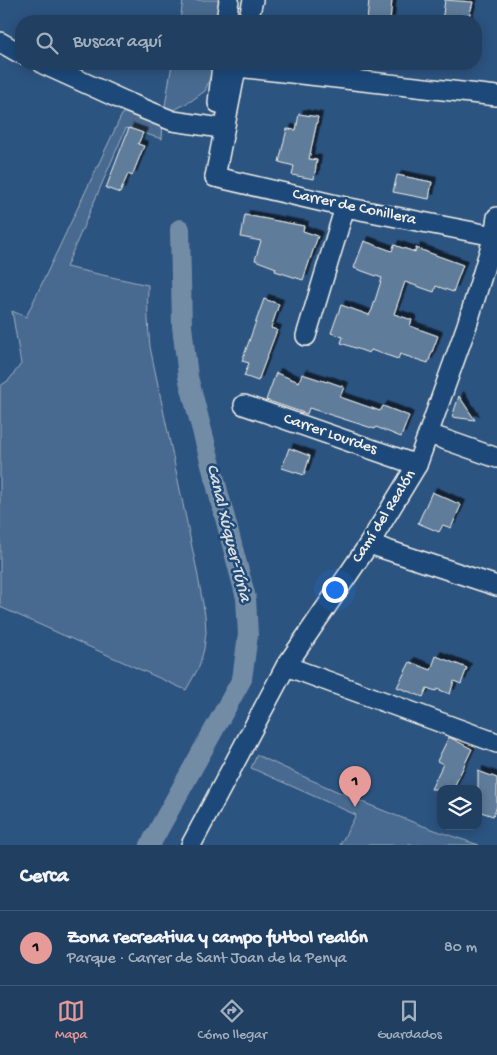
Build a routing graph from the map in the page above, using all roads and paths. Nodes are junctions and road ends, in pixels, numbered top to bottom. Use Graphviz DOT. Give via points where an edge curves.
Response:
graph roads {
  1 [pos="228,0"];
  2 [pos="253,0"];
  3 [pos="227,15"];
  4 [pos="249,15"];
  5 [pos="0,42"];
  6 [pos="15,51"];
  7 [pos="56,70"];
  8 [pos="230,70"];
  9 [pos="231,70"];
  10 [pos="275,70"];
  11 [pos="497,96"];
  12 [pos="214,127"];
  13 [pos="215,177"];
  14 [pos="345,207"];
  15 [pos="497,217"];
  16 [pos="494,236"];
  17 [pos="306,336"];
  18 [pos="244,405"];
  19 [pos="429,434"];
  20 [pos="497,458"];
  21 [pos="417,465"];
  22 [pos="369,544"];
  23 [pos="497,586"];
  24 [pos="286,666"];
  25 [pos="497,743"];
  26 [pos="191,845"];
  1 -- 3 [label="street"];
  2 -- 4 [label="street"];
  5 -- 6 [label="street"];
  7 -- 12 [label="street" via="173,121"];
  8 -- 12 [label="street" via="219,98"];
  9 -- 13 [label="street"];
  10 -- 11 [label="street"];
  12 -- 13 [label="street" via="209,162"];
  13 -- 14 [label="street, Carrer de Conillera"];
  14 -- 16 [label="street, Carrer de Conillera"];
  14 -- 17 [label="street"];
  15 -- 16 [label="street, Camí del Realón"];
  16 -- 19 [label="street, Camí del Realón"];
  18 -- 21 [label="street, Carrer Lourdes"];
  19 -- 20 [label="street"];
  19 -- 21 [label="street, Camí del Realón"];
  21 -- 22 [label="street, Camí del Realón"];
  22 -- 23 [label="street"];
  22 -- 24 [label="street, Camí del Realón"];
  24 -- 25 [label="street"];
  24 -- 26 [label="street, Camí del Realón"];
}
